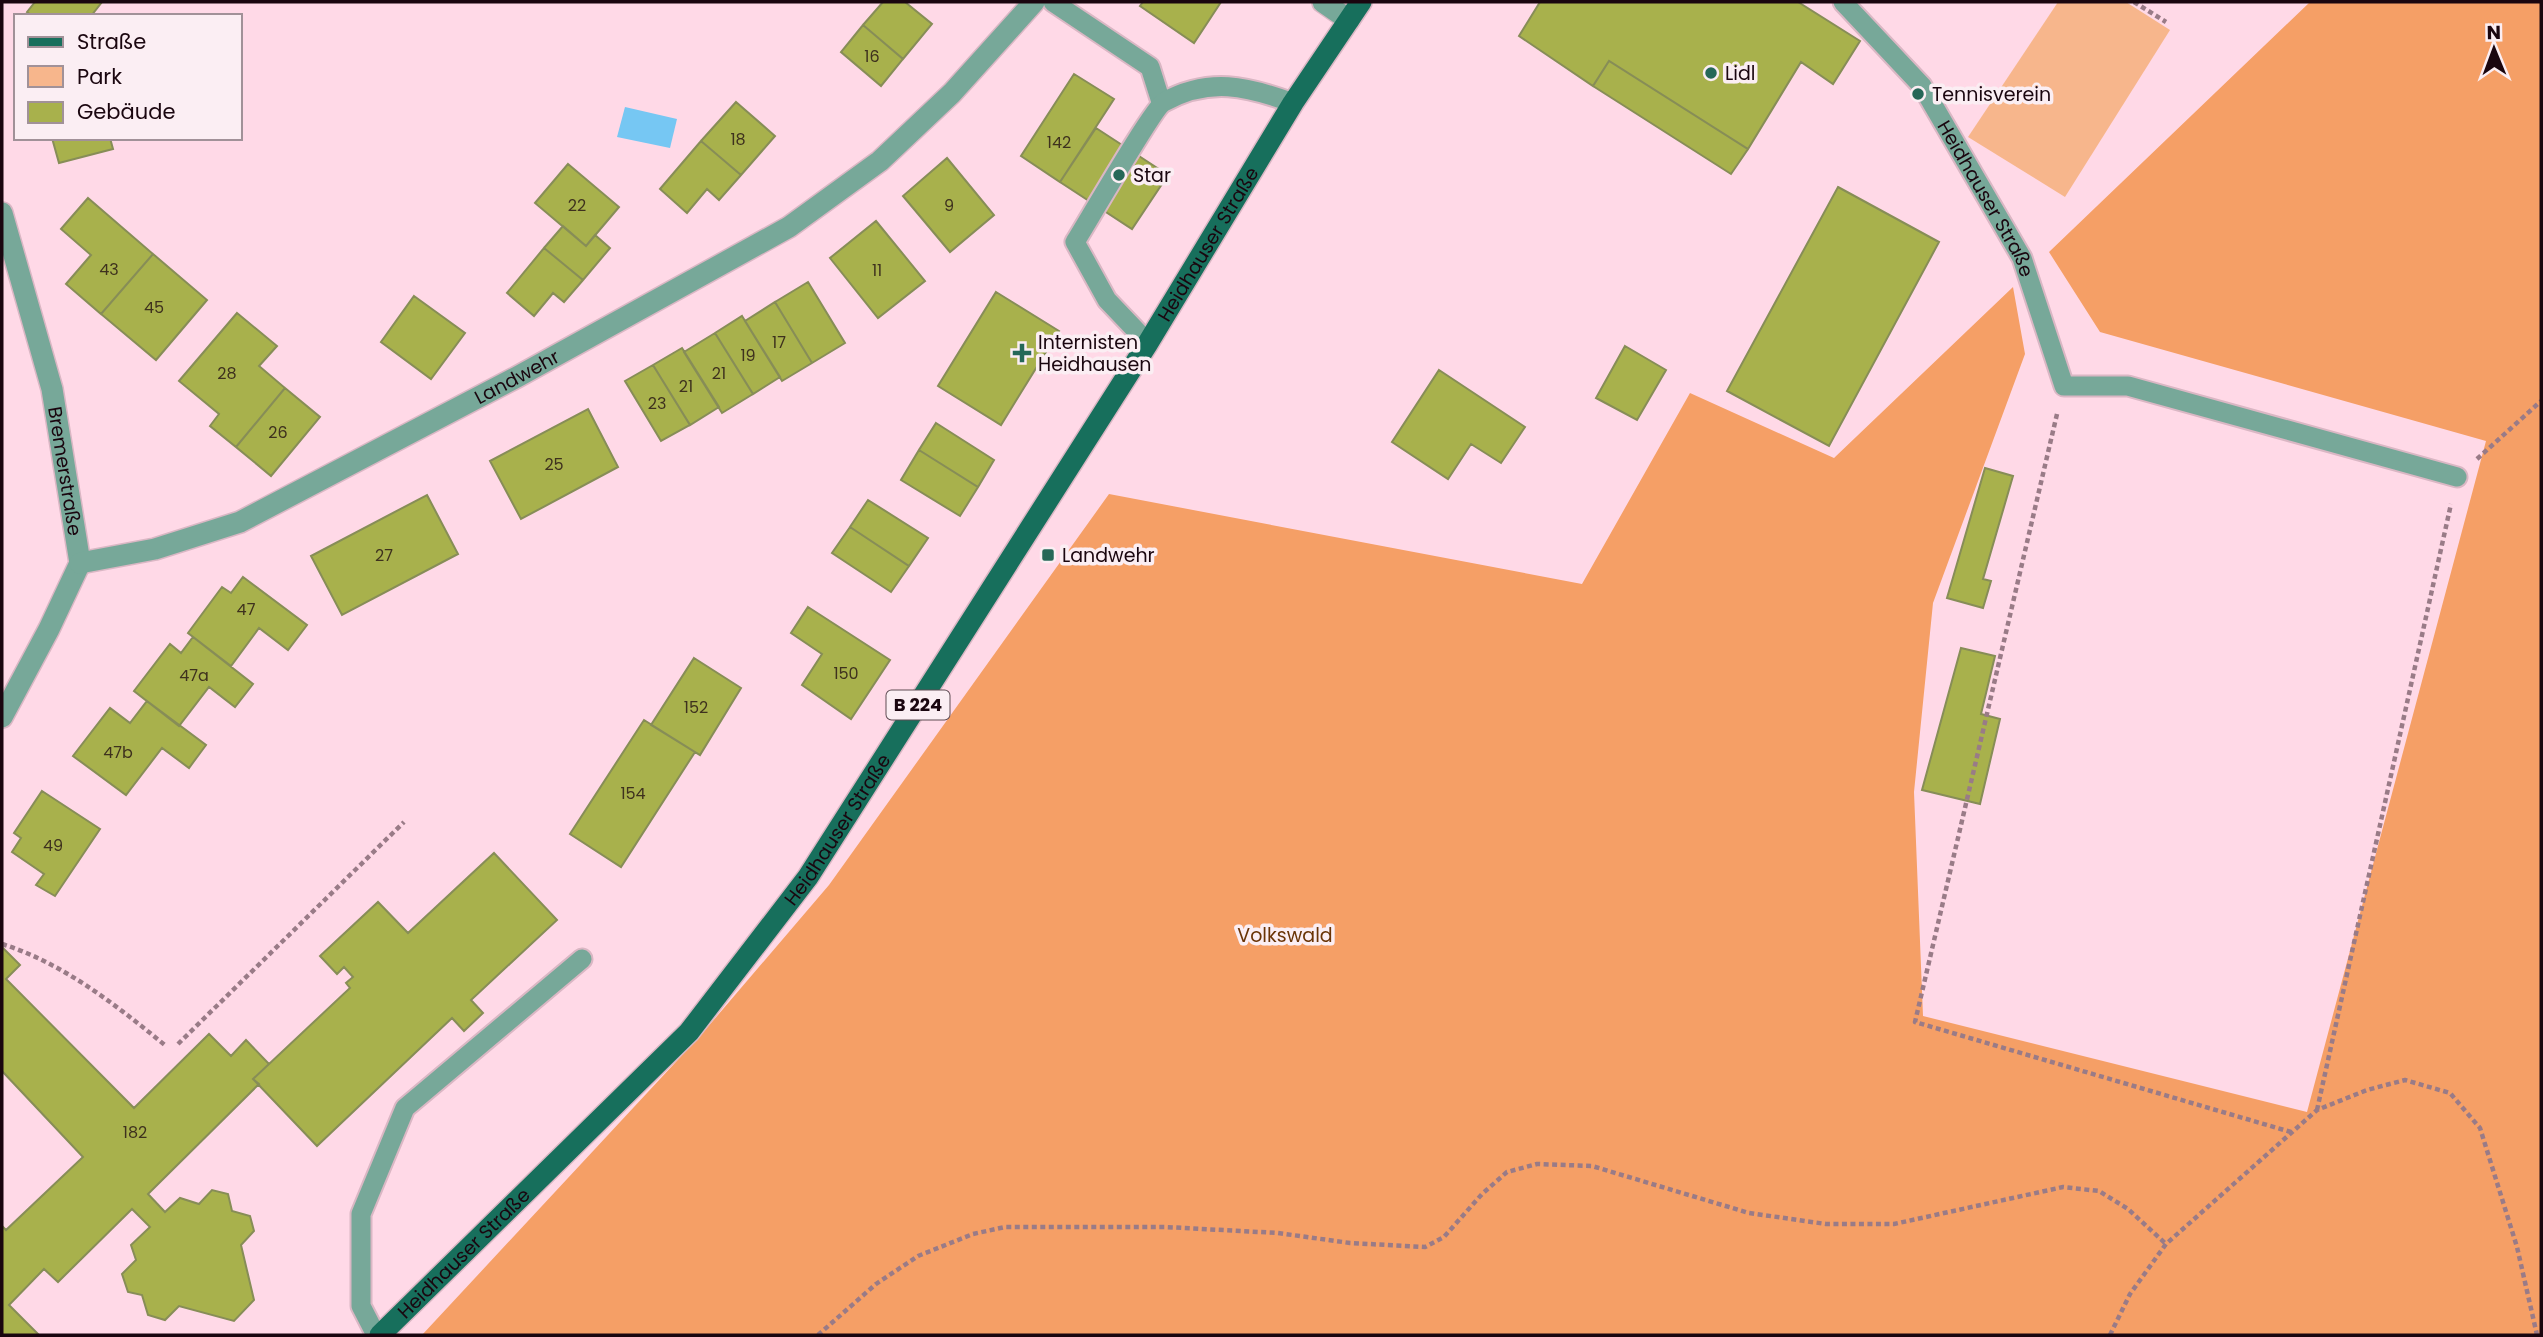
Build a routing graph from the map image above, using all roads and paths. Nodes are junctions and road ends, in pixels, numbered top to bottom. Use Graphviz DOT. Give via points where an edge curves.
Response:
graph roads {
  1 [pos="1034,2"];
  2 [pos="1053,2"];
  3 [pos="1323,2"];
  4 [pos="1843,2"];
  5 [pos="2134,2"];
  6 [pos="1355,11"];
  7 [pos="2166,22"];
  8 [pos="1161,102"];
  9 [pos="1293,103"];
  10 [pos="2,213"];
  11 [pos="1148,343"];
  12 [pos="2064,386"];
  13 [pos="2541,401"];
  14 [pos="2457,477"];
  15 [pos="80,563"];
  16 [pos="2,717"];
  17 [pos="404,822"];
  18 [pos="2,944"];
  19 [pos="582,959"];
  20 [pos="178,1044"];
  21 [pos="166,1046"];
  22 [pos="2316,1110"];
  23 [pos="2291,1132"];
  24 [pos="2166,1244"];
  25 [pos="378,1335"];
  26 [pos="818,1335"];
  27 [pos="2110,1335"];
  28 [pos="2537,1335"];
  1 -- 15 [label="street, Landwehr" via="952,93 880,161 789,227 240,522 155,549"];
  2 -- 8 [label="lane" via="1150,67"];
  3 -- 6 [label="street"];
  4 -- 12 [label="lane, Heidhauser Straße" via="1922,86 2022,258"];
  5 -- 7 [label="path"];
  6 -- 9 [label="main road, Heidhauser Straße / B 224"];
  8 -- 9 [label="lane" via="1217,84 1258,90"];
  8 -- 11 [label="lane" via="1075,242 1107,300"];
  9 -- 11 [label="main road, Heidhauser Straße / B 224"];
  10 -- 15 [label="street, Bremerstraße" via="52,389"];
  11 -- 25 [label="main road, Heidhauser Straße / B 224" via="808,877 689,1032"];
  12 -- 14 [label="lane" via="2128,386"];
  12 -- 23 [label="path" via="1915,1022"];
  13 -- 14 [label="path"];
  14 -- 22 [label="path"];
  15 -- 16 [label="street, Bremerstraße"];
  17 -- 20 [label="path"];
  18 -- 21 [label="path" via="33,953 117,1006"];
  19 -- 25 [label="lane" via="405,1108 361,1214 362,1306"];
  22 -- 23 [label="path"];
  22 -- 28 [label="path" via="2405,1080 2450,1093 2480,1128 2517,1247"];
  23 -- 24 [label="path"];
  24 -- 26 [label="path" via="2128,1209 2099,1191 2063,1187 1894,1224 1826,1224 1749,1213 1592,1166 1537,1164 1507,1172 1444,1237 1425,1247 1165,1227 1005,1227 974,1234 918,1256 876,1284"];
  24 -- 27 [label="path" via="2130,1294"];
}
